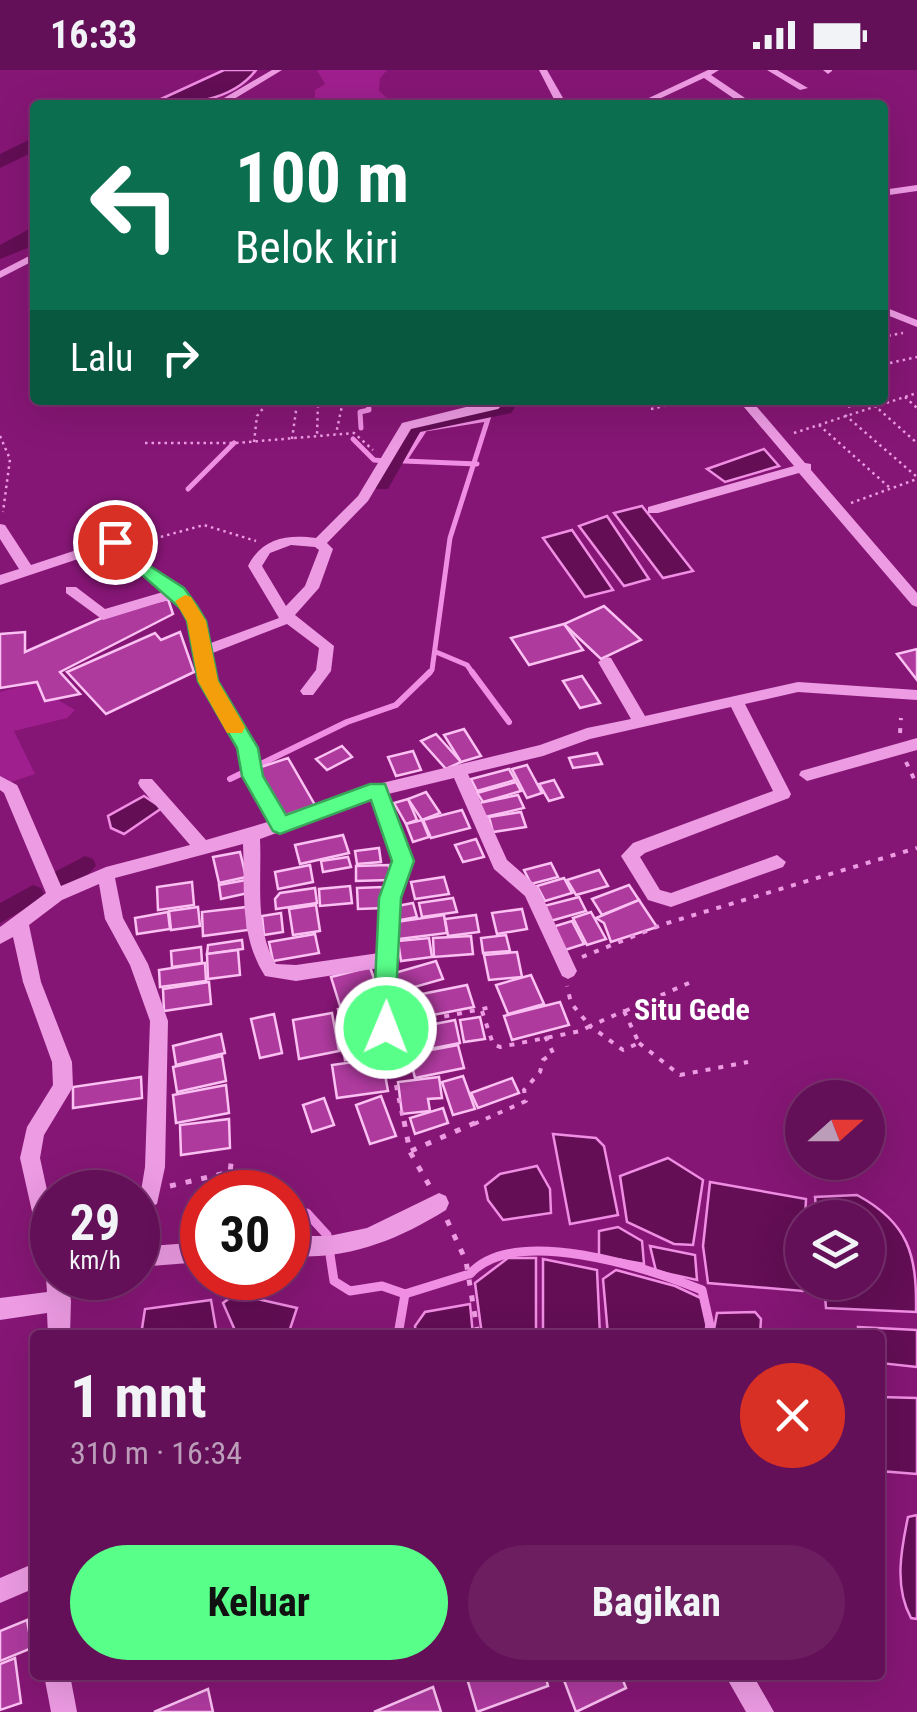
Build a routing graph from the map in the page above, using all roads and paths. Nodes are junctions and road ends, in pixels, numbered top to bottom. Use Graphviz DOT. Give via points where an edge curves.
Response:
graph roads {
  1 [pos="278,70"];
  2 [pos="544,70"];
  3 [pos="771,70"];
  4 [pos="710,72"];
  5 [pos="803,88"];
  6 [pos="226,100"];
  7 [pos="559,100"];
  8 [pos="650,100"];
  9 [pos="742,100"];
  10 [pos="917,188"];
  11 [pos="888,192"];
  12 [pos="30,259"];
  13 [pos="0,276"];
  14 [pos="888,312"];
  15 [pos="917,324"];
  16 [pos="917,358"];
  17 [pos="890,364"];
  18 [pos="917,393"];
  19 [pos="905,396"];
  20 [pos="888,401"];
  21 [pos="297,405"];
  22 [pos="318,405"];
  23 [pos="342,405"];
  24 [pos="490,405"];
  25 [pos="668,405"];
  26 [pos="748,405"];
  27 [pos="847,405"];
  28 [pos="874,405"];
  29 [pos="265,406"];
  30 [pos="917,408"];
  31 [pos="651,409"];
  32 [pos="851,412"];
  33 [pos="845,415"];
  34 [pos="819,426"];
  35 [pos="336,434"];
  36 [pos="0,436"];
  37 [pos="317,436"];
  38 [pos="292,439"];
  39 [pos="254,442"];
  40 [pos="145,443"];
  41 [pos="917,443"];
  42 [pos="375,451"];
  43 [pos="802,467"];
  44 [pos="917,478"];
  45 [pos="890,488"];
  46 [pos="842,502"];
  47 [pos="653,510"];
  48 [pos="90,518"];
  49 [pos="1,528"];
  50 [pos="319,542"];
  51 [pos="118,545"];
  52 [pos="269,547"];
  53 [pos="27,570"];
  54 [pos="0,580"];
  55 [pos="71,590"];
  56 [pos="178,592"];
  57 [pos="917,601"];
  58 [pos="283,619"];
  59 [pos="202,652"];
  60 [pos="606,662"];
  61 [pos="308,691"];
  62 [pos="917,695"];
  63 [pos="734,700"];
  64 [pos="640,720"];
  65 [pos="917,744"];
  66 [pos="458,769"];
  67 [pos="807,775"];
  68 [pos="0,782"];
  69 [pos="146,782"];
  70 [pos="378,790"];
  71 [pos="280,825"];
  72 [pos="251,835"];
  73 [pos="202,847"];
  74 [pos="917,848"];
  75 [pos="777,862"];
  76 [pos="106,874"];
  77 [pos="56,895"];
  78 [pos="20,926"];
  79 [pos="0,937"];
  80 [pos="388,959"];
  81 [pos="568,971"];
  82 [pos="689,982"];
  83 [pos="492,1007"];
  84 [pos="482,1011"];
  85 [pos="624,1011"];
  86 [pos="590,1026"];
  87 [pos="386,1028"];
  88 [pos="545,1036"];
  89 [pos="639,1043"];
  90 [pos="748,1062"];
  91 [pos="410,1152"];
  92 [pos="232,1156"];
  93 [pos="33,1170"];
  94 [pos="152,1170"];
  95 [pos="160,1186"];
  96 [pos="439,1203"];
  97 [pos="310,1247"];
  98 [pos="60,1301"];
  99 [pos="0,1309"];
  100 [pos="59,1330"];
  101 [pos="477,1330"];
  102 [pos="30,1577"];
  103 [pos="0,1591"];
  104 [pos="59,1680"];
  105 [pos="741,1680"];
  106 [pos="64,1712"];
  107 [pos="761,1712"];
  1 -- 6 [label="street"];
  2 -- 7 [label="street"];
  3 -- 5 [label="street"];
  4 -- 8 [label="street"];
  4 -- 9 [label="street"];
  10 -- 11 [label="street"];
  12 -- 13 [label="street"];
  14 -- 15 [label="street"];
  16 -- 17 [label="path"];
  18 -- 19 [label="path"];
  19 -- 20 [label="path"];
  19 -- 30 [label="path"];
  21 -- 38 [label="path"];
  22 -- 37 [label="path"];
  23 -- 35 [label="path"];
  24 -- 50 [label="street" via="406,426 364,498"];
  25 -- 31 [label="path"];
  26 -- 43 [label="street"];
  27 -- 32 [label="path"];
  28 -- 32 [label="path"];
  28 -- 41 [label="path"];
  29 -- 39 [label="path"];
  32 -- 33 [label="path"];
  33 -- 34 [label="path"];
  33 -- 44 [label="path"];
  34 -- 43 [label="path" via="790,434 812,452 802,457"];
  34 -- 45 [label="path"];
  35 -- 37 [label="path"];
  35 -- 42 [label="path" via="354,434"];
  36 -- 49 [label="path" via="10,459"];
  37 -- 38 [label="path"];
  38 -- 39 [label="path"];
  39 -- 40 [label="path"];
  43 -- 47 [label="street"];
  43 -- 57 [label="street"];
  44 -- 45 [label="path"];
  45 -- 46 [label="path"];
  48 -- 51 [label="street"];
  49 -- 53 [label="street"];
  50 -- 52 [label="street"];
  50 -- 58 [label="street" via="326,549 312,588"];
  51 -- 52 [label="path" via="204,525"];
  51 -- 53 [label="street"];
  51 -- 56 [label="street"];
  52 -- 58 [label="street" via="255,566"];
  53 -- 54 [label="street"];
  55 -- 56 [label="street" via="103,615"];
  56 -- 59 [label="street" via="196,621"];
  58 -- 59 [label="street"];
  58 -- 61 [label="street" via="326,646 329,657"];
  59 -- 71 [label="street" via="208,681"];
  60 -- 64 [label="street"];
  62 -- 63 [label="street" via="798,687"];
  63 -- 64 [label="street"];
  63 -- 75 [label="street" via="783,794 630,856 654,894 671,900"];
  64 -- 66 [label="street"];
  65 -- 67 [label="street"];
  66 -- 70 [label="street"];
  66 -- 81 [label="street" via="500,864 532,892"];
  68 -- 77 [label="street" via="11,789"];
  69 -- 73 [label="street"];
  70 -- 71 [label="street"];
  70 -- 80 [label="street" via="403,861 390,898"];
  71 -- 72 [label="street"];
  72 -- 73 [label="street"];
  72 -- 80 [label="street" via="261,952 274,974"];
  73 -- 76 [label="street"];
  74 -- 81 [label="path" via="604,944"];
  76 -- 77 [label="street"];
  76 -- 94 [label="street" via="114,919 159,1021"];
  77 -- 78 [label="street"];
  78 -- 79 [label="street"];
  78 -- 93 [label="street" via="32,982 62,1062 63,1087 34,1132"];
  80 -- 87 [label="street"];
  81 -- 86 [label="path" via="570,1002"];
  82 -- 85 [label="path"];
  83 -- 84 [label="path"];
  84 -- 87 [label="path"];
  84 -- 88 [label="path" via="500,1047"];
  85 -- 86 [label="path"];
  85 -- 89 [label="path"];
  86 -- 88 [label="path"];
  86 -- 89 [label="path" via="623,1050"];
  87 -- 91 [label="path"];
  88 -- 91 [label="path" via="553,1053 524,1090 526,1101"];
  89 -- 90 [label="path" via="680,1075"];
  91 -- 96 [label="path"];
  92 -- 95 [label="path" via="230,1172 222,1177"];
  96 -- 97 [label="street" via="362,1242"];
  96 -- 101 [label="path" via="466,1261"];
  98 -- 99 [label="street"];
  98 -- 100 [label="street"];
  102 -- 103 [label="street"];
  104 -- 106 [label="street"];
  105 -- 107 [label="street"];
}
